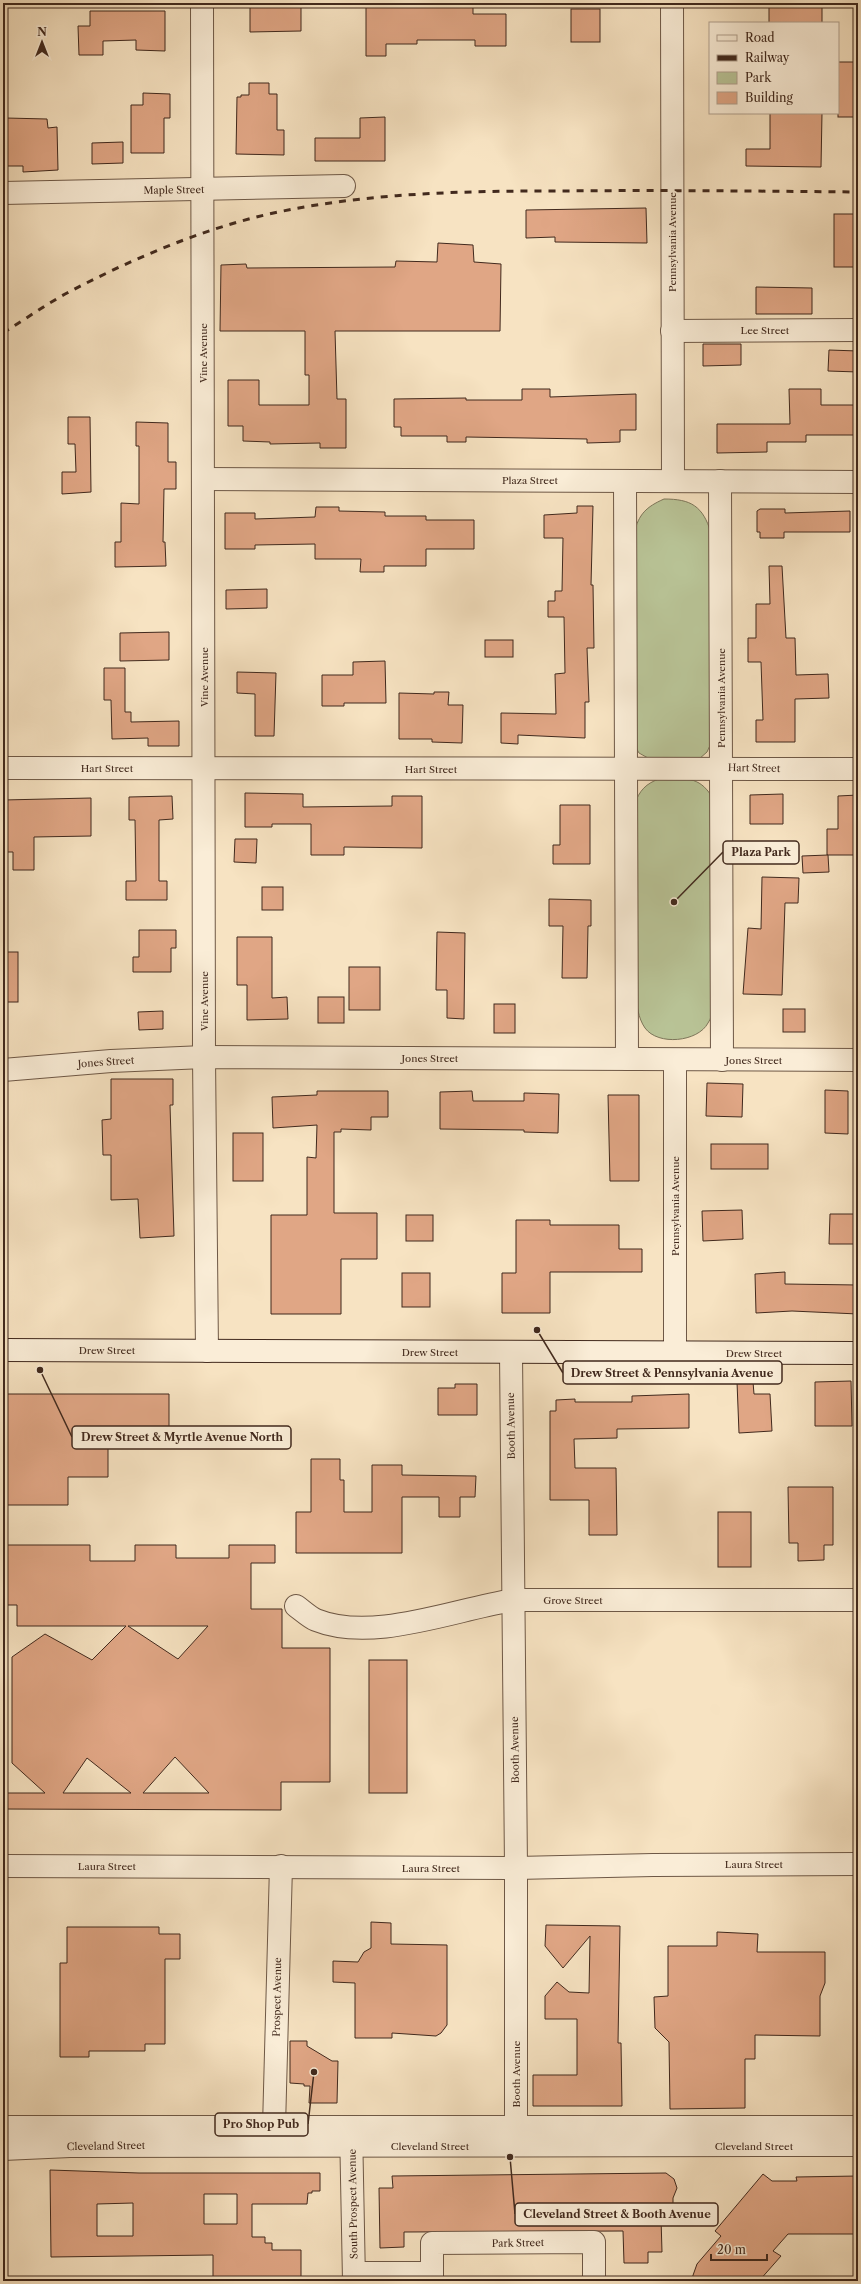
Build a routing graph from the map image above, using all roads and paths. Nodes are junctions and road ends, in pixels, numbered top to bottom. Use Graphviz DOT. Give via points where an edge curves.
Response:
graph roads {
  1 [pos="202,3"];
  2 [pos="672,3"];
  3 [pos="344,186"];
  4 [pos="202,190"];
  5 [pos="3,193"];
  6 [pos="858,330"];
  7 [pos="672,331"];
  8 [pos="202,479"];
  9 [pos="625,481"];
  10 [pos="673,481"];
  11 [pos="720,481"];
  12 [pos="858,482"];
  13 [pos="3,768"];
  14 [pos="625,768"];
  15 [pos="721,768"];
  16 [pos="204,769"];
  17 [pos="858,769"];
  18 [pos="204,1057"];
  19 [pos="627,1059"];
  20 [pos="675,1060"];
  21 [pos="722,1060"];
  22 [pos="858,1060"];
  23 [pos="3,1070"];
  24 [pos="3,1350"];
  25 [pos="207,1351"];
  26 [pos="675,1352"];
  27 [pos="511,1353"];
  28 [pos="858,1353"];
  29 [pos="514,1600"];
  30 [pos="858,1600"];
  31 [pos="296,1606"];
  32 [pos="858,1864"];
  33 [pos="3,1866"];
  34 [pos="280,1866"];
  35 [pos="516,1868"];
  36 [pos="3,2127"];
  37 [pos="274,2127"];
  38 [pos="858,2127"];
  39 [pos="352,2136"];
  40 [pos="516,2136"];
  41 [pos="858,2145"];
  42 [pos="3,2149"];
  43 [pos="354,2277"];
  44 [pos="432,2277"];
  45 [pos="594,2281"];
  1 -- 4 [label="street, Vine Avenue"];
  2 -- 7 [label="street, Pennsylvania Avenue"];
  3 -- 4 [label="street, Maple Street"];
  4 -- 5 [label="street, Maple Street"];
  4 -- 8 [label="street, Vine Avenue"];
  6 -- 7 [label="street, Lee Street"];
  7 -- 10 [label="street, Pennsylvania Avenue"];
  8 -- 9 [label="street, Plaza Street"];
  8 -- 16 [label="street, Vine Avenue"];
  9 -- 10 [label="street, Plaza Street"];
  9 -- 14 [label="street"];
  10 -- 11 [label="street, Plaza Street"];
  11 -- 12 [label="street, Plaza Street"];
  11 -- 15 [label="street, Pennsylvania Avenue"];
  13 -- 16 [label="street, Hart Street"];
  14 -- 15 [label="street, Hart Street"];
  14 -- 16 [label="street, Hart Street"];
  14 -- 19 [label="street"];
  15 -- 17 [label="street, Hart Street"];
  15 -- 21 [label="street, Pennsylvania Avenue"];
  16 -- 18 [label="street, Vine Avenue"];
  18 -- 19 [label="street, Jones Street"];
  18 -- 23 [label="street, Jones Street" via="111,1061"];
  18 -- 25 [label="street, Vine Avenue"];
  19 -- 20 [label="street, Jones Street"];
  20 -- 21 [label="street, Jones Street"];
  20 -- 26 [label="street, Pennsylvania Avenue"];
  21 -- 22 [label="street, Jones Street"];
  24 -- 25 [label="street, Drew Street"];
  25 -- 27 [label="street, Drew Street"];
  26 -- 27 [label="street, Drew Street"];
  26 -- 28 [label="street, Drew Street"];
  27 -- 29 [label="street, Booth Avenue"];
  29 -- 30 [label="street, Grove Street"];
  29 -- 31 [label="street, Grove Street" via="405,1624 347,1628 316,1620"];
  29 -- 35 [label="street, Booth Avenue"];
  32 -- 35 [label="street, Laura Street"];
  33 -- 34 [label="street, Laura Street"];
  34 -- 35 [label="street, Laura Street"];
  34 -- 37 [label="street, Prospect Avenue"];
  35 -- 40 [label="street, Booth Avenue"];
  36 -- 37 [label="street"];
  37 -- 39 [label="street"];
  38 -- 40 [label="street"];
  39 -- 40 [label="street, Cleveland Street"];
  39 -- 42 [label="street, Cleveland Street"];
  39 -- 43 [label="street, South Prospect Avenue"];
  40 -- 41 [label="street, Cleveland Street"];
  43 -- 44 [label="street, Park Street"];
  44 -- 45 [label="street, Park Street" via="432,2244 594,2242"];
}
